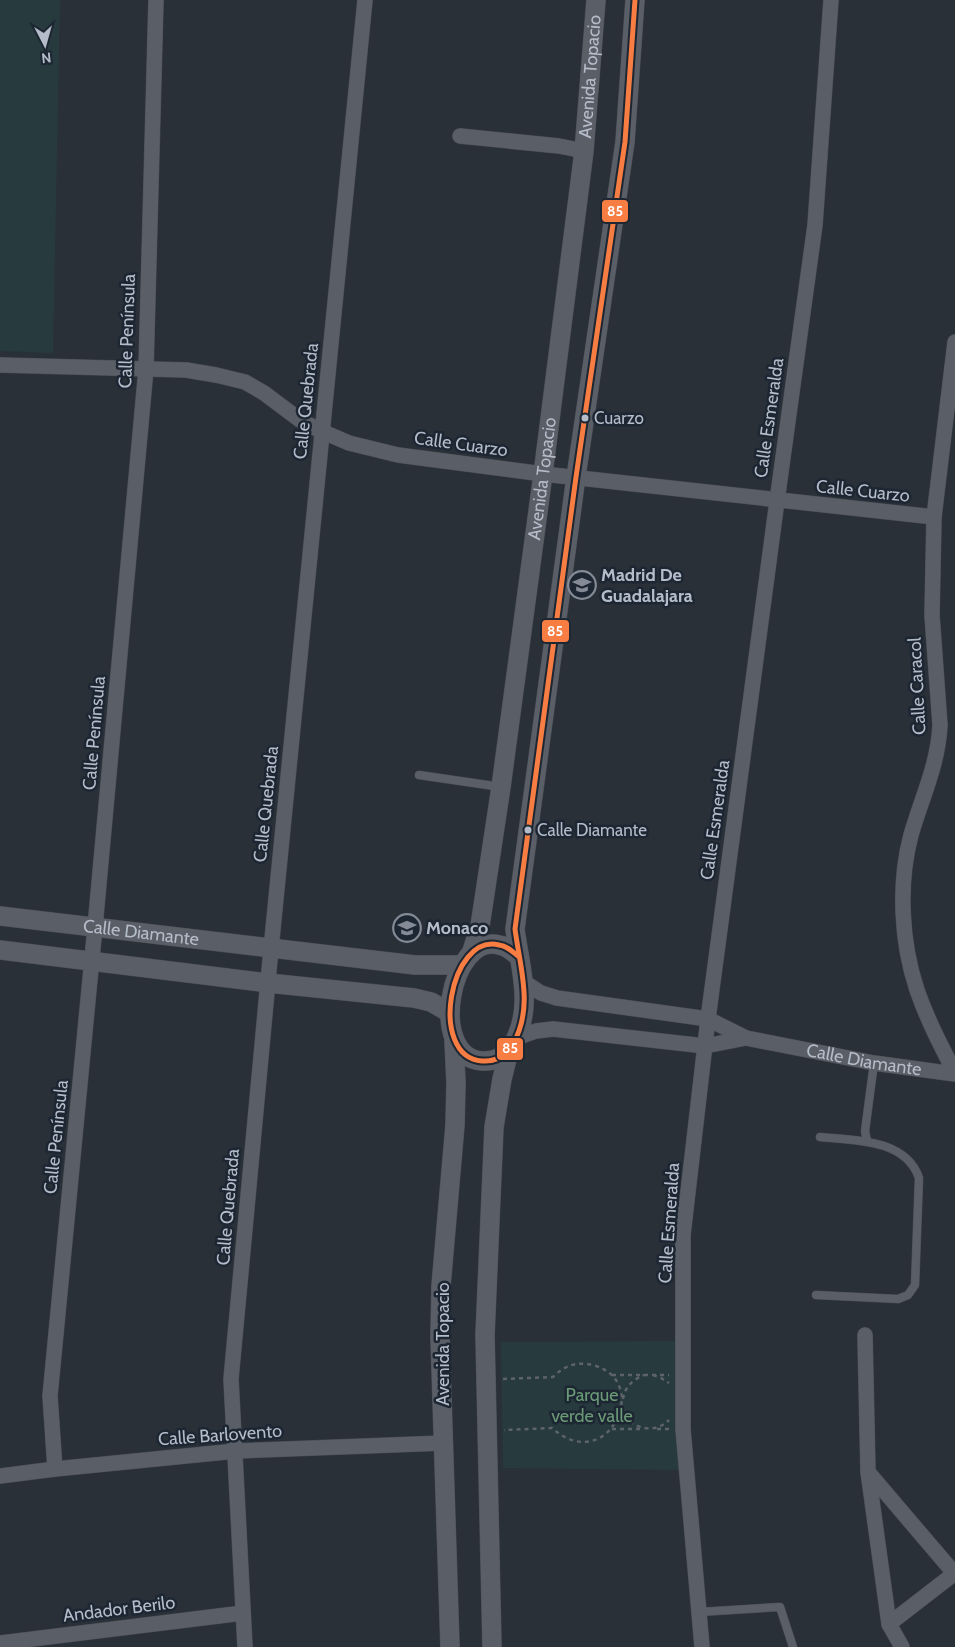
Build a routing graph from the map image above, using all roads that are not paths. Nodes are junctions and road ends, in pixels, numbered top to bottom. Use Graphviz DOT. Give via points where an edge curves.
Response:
graph roads {
  1 [pos="156,0"];
  2 [pos="365,0"];
  3 [pos="596,0"];
  4 [pos="635,0"];
  5 [pos="831,0"];
  6 [pos="460,136"];
  7 [pos="584,151"];
  8 [pos="955,342"];
  9 [pos="0,365"];
  10 [pos="146,369"];
  11 [pos="321,430"];
  12 [pos="543,474"];
  13 [pos="576,477"];
  14 [pos="776,501"];
  15 [pos="934,517"];
  16 [pos="419,775"];
  17 [pos="501,787"];
  18 [pos="0,916"];
  19 [pos="95,927"];
  20 [pos="271,949"];
  21 [pos="0,950"];
  22 [pos="518,956"];
  23 [pos="466,959"];
  24 [pos="92,961"];
  25 [pos="524,982"];
  26 [pos="268,983"];
  27 [pos="450,1013"];
  28 [pos="708,1019"];
  29 [pos="746,1038"];
  30 [pos="454,1041"];
  31 [pos="513,1045"];
  32 [pos="704,1046"];
  33 [pos="874,1063"];
  34 [pos="955,1074"];
  35 [pos="820,1137"];
  36 [pos="867,1141"];
  37 [pos="816,1295"];
  38 [pos="865,1335"];
  39 [pos="444,1443"];
  40 [pos="236,1451"];
  41 [pos="55,1469"];
  42 [pos="868,1472"];
  43 [pos="0,1476"];
  44 [pos="954,1573"];
  45 [pos="698,1612"];
  46 [pos="243,1613"];
  47 [pos="889,1624"];
  48 [pos="0,1643"];
  49 [pos="245,1647"];
  50 [pos="450,1647"];
  51 [pos="492,1647"];
  52 [pos="702,1647"];
  53 [pos="793,1647"];
  54 [pos="902,1647"];
  1 -- 10 [label="street, Calle Península"];
  2 -- 11 [label="street, Calle Quebrada"];
  3 -- 7 [label="street, Avenida Topacio"];
  4 -- 13 [label="street, Avenida Topacio" via="625,142"];
  5 -- 14 [label="street, Calle Esmeralda" via="815,225"];
  6 -- 7 [label="street"];
  7 -- 12 [label="street, Avenida Topacio"];
  8 -- 15 [label="street, Calle Caracol"];
  9 -- 10 [label="street, Calle Cuarzo"];
  10 -- 11 [label="street, Calle Cuarzo" via="186,370 244,382 300,420"];
  10 -- 19 [label="street, Calle Península"];
  11 -- 12 [label="street, Calle Cuarzo" via="349,443 398,455"];
  11 -- 20 [label="street, Calle Quebrada"];
  12 -- 13 [label="street, Calle Cuarzo"];
  12 -- 17 [label="street, Avenida Topacio"];
  13 -- 14 [label="street, Calle Cuarzo"];
  13 -- 22 [label="street, Avenida Topacio" via="515,929"];
  14 -- 15 [label="street, Calle Cuarzo"];
  14 -- 28 [label="street, Calle Esmeralda"];
  15 -- 34 [label="street, Calle Caracol" via="932,615 939,742 905,864 904,918 917,991"];
  16 -- 17 [label="lane"];
  17 -- 23 [label="street, Avenida Topacio" via="480,926"];
  18 -- 19 [label="street, Calle Diamante"];
  19 -- 20 [label="street, Calle Diamante"];
  19 -- 24 [label="street, Calle Península"];
  20 -- 23 [label="street, Calle Diamante" via="415,965"];
  20 -- 26 [label="street, Calle Quebrada"];
  21 -- 24 [label="street, Calle Diamante"];
  22 -- 23 [label="street" via="497,944 484,945"];
  22 -- 25 [label="street"];
  23 -- 27 [label="street" via="452,994"];
  24 -- 26 [label="street, Calle Diamante"];
  24 -- 41 [label="street, Calle Península" via="50,1396"];
  25 -- 28 [label="street, Calle Diamante" via="540,993 557,998"];
  25 -- 31 [label="street" via="523,1019"];
  26 -- 27 [label="street, Calle Diamante" via="414,998 431,1002"];
  26 -- 40 [label="street, Calle Quebrada" via="232,1379"];
  27 -- 30 [label="street"];
  28 -- 29 [label="street, Calle Diamante"];
  28 -- 32 [label="street, Calle Esmeralda"];
  29 -- 32 [label="street, Calle Diamante"];
  29 -- 33 [label="street, Calle Diamante"];
  30 -- 31 [label="street" via="468,1057 486,1061 502,1057"];
  30 -- 39 [label="street, Avenida Topacio" via="455,1125 441,1286"];
  31 -- 32 [label="street, Calle Diamante" via="536,1032 553,1029"];
  31 -- 51 [label="street" via="502,1079 494,1127 486,1284"];
  32 -- 45 [label="street, Calle Esmeralda" via="683,1235 683,1429"];
  33 -- 34 [label="street, Calle Diamante"];
  33 -- 36 [label="lane" via="865,1131"];
  35 -- 36 [label="lane"];
  36 -- 37 [label="lane" via="899,1153 912,1164 919,1178 914,1285 908,1295 898,1299"];
  38 -- 42 [label="street"];
  39 -- 40 [label="street, Calle Barlovento"];
  39 -- 50 [label="street, Avenida Topacio"];
  40 -- 41 [label="street, Calle Barlovento"];
  40 -- 46 [label="street, Calle Quebrada"];
  41 -- 43 [label="street, Calle Barlovento"];
  42 -- 44 [label="street"];
  42 -- 47 [label="street"];
  44 -- 47 [label="street"];
  45 -- 52 [label="street, Calle Esmeralda"];
  45 -- 53 [label="lane" via="780,1607"];
  46 -- 48 [label="street, Andador Berilo"];
  46 -- 49 [label="street, Calle Quebrada"];
  47 -- 54 [label="street"];
}
